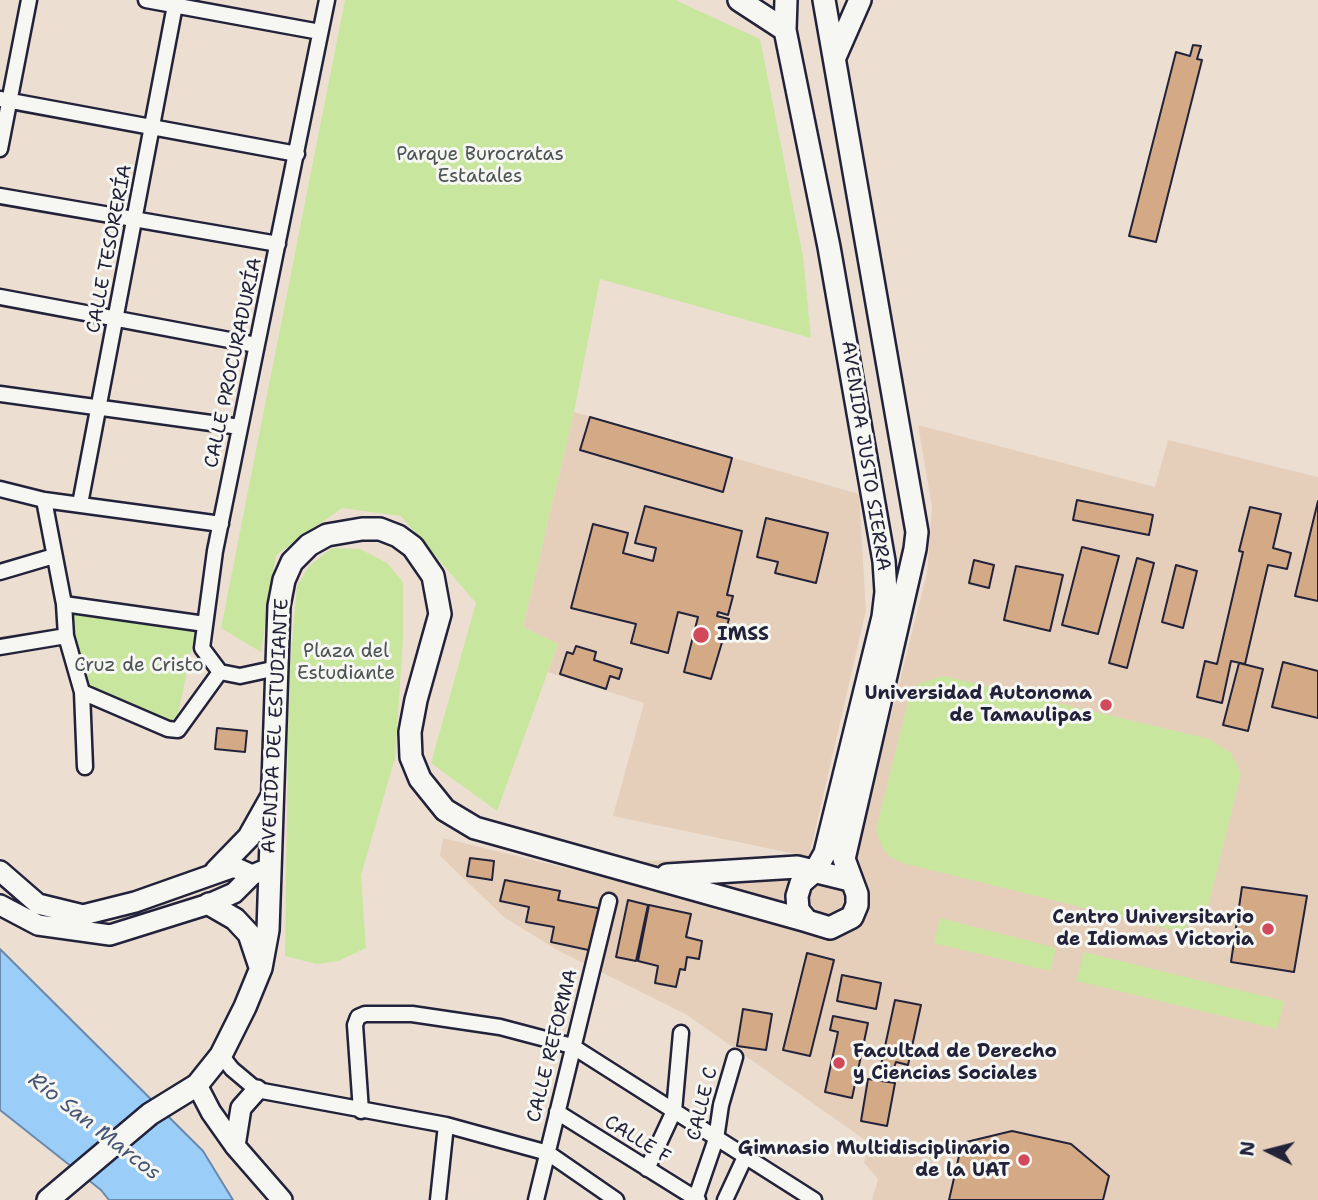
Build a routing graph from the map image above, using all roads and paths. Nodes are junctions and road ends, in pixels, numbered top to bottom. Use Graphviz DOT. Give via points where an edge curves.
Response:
graph roads {
  1 [pos="29,0"];
  2 [pos="146,0"];
  3 [pos="327,0"];
  4 [pos="739,0"];
  5 [pos="786,0"];
  6 [pos="824,0"];
  7 [pos="860,0"];
  8 [pos="175,3"];
  9 [pos="785,30"];
  10 [pos="320,32"];
  11 [pos="835,57"];
  12 [pos="5,100"];
  13 [pos="153,127"];
  14 [pos="0,149"];
  15 [pos="298,154"];
  16 [pos="0,196"];
  17 [pos="135,219"];
  18 [pos="866,237"];
  19 [pos="278,244"];
  20 [pos="829,247"];
  21 [pos="0,297"];
  22 [pos="116,319"];
  23 [pos="256,345"];
  24 [pos="0,394"];
  25 [pos="97,410"];
  26 [pos="240,427"];
  27 [pos="0,489"];
  28 [pos="44,500"];
  29 [pos="80,504"];
  30 [pos="221,524"];
  31 [pos="54,556"];
  32 [pos="0,572"];
  33 [pos="64,604"];
  34 [pos="205,624"];
  35 [pos="66,636"];
  36 [pos="0,647"];
  37 [pos="277,668"];
  38 [pos="220,672"];
  39 [pos="82,692"];
  40 [pos="85,767"];
  41 [pos="272,796"];
  42 [pos="0,871"];
  43 [pos="815,871"];
  44 [pos="216,872"];
  45 [pos="261,872"];
  46 [pos="643,873"];
  47 [pos="850,880"];
  48 [pos="609,901"];
  49 [pos="209,904"];
  50 [pos="0,905"];
  51 [pos="807,921"];
  52 [pos="261,968"];
  53 [pos="681,1032"];
  54 [pos="572,1046"];
  55 [pos="221,1055"];
  56 [pos="735,1057"];
  57 [pos="188,1089"];
  58 [pos="257,1090"];
  59 [pos="361,1111"];
  60 [pos="674,1111"];
  61 [pos="557,1112"];
  62 [pos="446,1125"];
  63 [pos="716,1139"];
  64 [pos="235,1146"];
  65 [pos="548,1153"];
  66 [pos="745,1157"];
  67 [pos="647,1169"];
  68 [pos="812,1199"];
  69 [pos="48,1200"];
  70 [pos="282,1200"];
  71 [pos="438,1200"];
  72 [pos="536,1200"];
  73 [pos="616,1200"];
  74 [pos="696,1200"];
  75 [pos="725,1200"];
  1 -- 12 [label="street"];
  2 -- 8 [label="street"];
  3 -- 10 [label="street, CALLE PROCURADURÍA"];
  4 -- 9 [label="main road"];
  5 -- 9 [label="main road, AVENIDA JUSTO SIERRA"];
  6 -- 11 [label="main road, AVENIDA JUSTO SIERRA"];
  7 -- 11 [label="main road"];
  8 -- 10 [label="street"];
  8 -- 13 [label="street, CALLE TESORERÍA"];
  9 -- 20 [label="main road, AVENIDA JUSTO SIERRA"];
  10 -- 15 [label="street, CALLE PROCURADURÍA"];
  11 -- 18 [label="main road, AVENIDA JUSTO SIERRA"];
  12 -- 13 [label="street"];
  12 -- 14 [label="street"];
  13 -- 15 [label="street"];
  13 -- 17 [label="street, CALLE TESORERÍA"];
  15 -- 19 [label="street, CALLE PROCURADURÍA"];
  16 -- 17 [label="street"];
  17 -- 19 [label="street"];
  17 -- 22 [label="street, CALLE TESORERÍA"];
  18 -- 20 [label="main road"];
  18 -- 47 [label="main road, AVENIDA JUSTO SIERRA" via="916,532 844,859"];
  19 -- 23 [label="street, CALLE PROCURADURÍA"];
  20 -- 43 [label="main road, AVENIDA JUSTO SIERRA" via="886,592 830,831"];
  21 -- 22 [label="street"];
  22 -- 23 [label="street"];
  22 -- 25 [label="street, CALLE TESORERÍA"];
  23 -- 26 [label="street, CALLE PROCURADURÍA"];
  24 -- 25 [label="street"];
  25 -- 26 [label="street"];
  25 -- 29 [label="street, CALLE TESORERÍA"];
  26 -- 30 [label="street, CALLE PROCURADURÍA"];
  27 -- 28 [label="street"];
  28 -- 29 [label="street"];
  28 -- 31 [label="street"];
  29 -- 30 [label="street"];
  30 -- 34 [label="street, CALLE PROCURADURÍA"];
  31 -- 32 [label="street"];
  31 -- 33 [label="street"];
  33 -- 34 [label="street"];
  33 -- 35 [label="street"];
  34 -- 38 [label="street, CALLE PROCURADURÍA" via="202,648"];
  35 -- 36 [label="street"];
  35 -- 39 [label="street"];
  37 -- 38 [label="street" via="240,676"];
  37 -- 41 [label="main road, AVENIDA DEL ESTUDIANTE"];
  37 -- 46 [label="main road, AVENIDA DEL ESTUDIANTE" via="279,606 292,562 310,545 346,530 380,529 398,536 433,576 440,614 410,732 411,757 420,779 445,810 475,828"];
  38 -- 39 [label="street" via="178,730"];
  39 -- 40 [label="street"];
  41 -- 44 [label="main road" via="248,836"];
  41 -- 45 [label="main road, AVENIDA DEL ESTUDIANTE"];
  42 -- 44 [label="main road" via="38,904 83,915 135,902"];
  43 -- 46 [label="main road" via="797,867 685,876"];
  43 -- 47 [label="main road"];
  43 -- 51 [label="main road, AVENIDA JUSTO SIERRA" via="801,883 797,896 797,910"];
  44 -- 45 [label="main road" via="234,867"];
  45 -- 49 [label="main road" via="234,893"];
  45 -- 52 [label="main road, AVENIDA DEL ESTUDIANTE" via="268,930"];
  46 -- 51 [label="main road"];
  47 -- 51 [label="main road, AVENIDA JUSTO SIERRA" via="857,894 852,917 830,928"];
  48 -- 54 [label="street, CALLE REFORMA"];
  49 -- 50 [label="main road" via="110,935 38,925"];
  49 -- 52 [label="main road" via="249,934"];
  52 -- 55 [label="main road, AVENIDA DEL ESTUDIANTE"];
  53 -- 60 [label="street"];
  54 -- 59 [label="street" via="500,1027 412,1014 365,1014 355,1025"];
  54 -- 60 [label="street"];
  54 -- 61 [label="street, CALLE REFORMA"];
  55 -- 57 [label="main road, AVENIDA DEL ESTUDIANTE"];
  55 -- 58 [label="street"];
  56 -- 63 [label="street, CALLE C"];
  57 -- 64 [label="main road"];
  57 -- 69 [label="main road, AVENIDA DEL ESTUDIANTE"];
  58 -- 59 [label="street"];
  58 -- 64 [label="main road" via="241,1108"];
  59 -- 62 [label="street"];
  60 -- 63 [label="street"];
  60 -- 67 [label="street"];
  61 -- 65 [label="street, CALLE REFORMA"];
  61 -- 67 [label="street, CALLE F"];
  62 -- 65 [label="street"];
  62 -- 71 [label="street"];
  63 -- 66 [label="street"];
  63 -- 74 [label="street, CALLE C"];
  64 -- 70 [label="main road"];
  65 -- 72 [label="street, CALLE REFORMA"];
  65 -- 73 [label="street"];
  66 -- 68 [label="street"];
  66 -- 75 [label="street"];
  67 -- 74 [label="street, CALLE F"];
}
